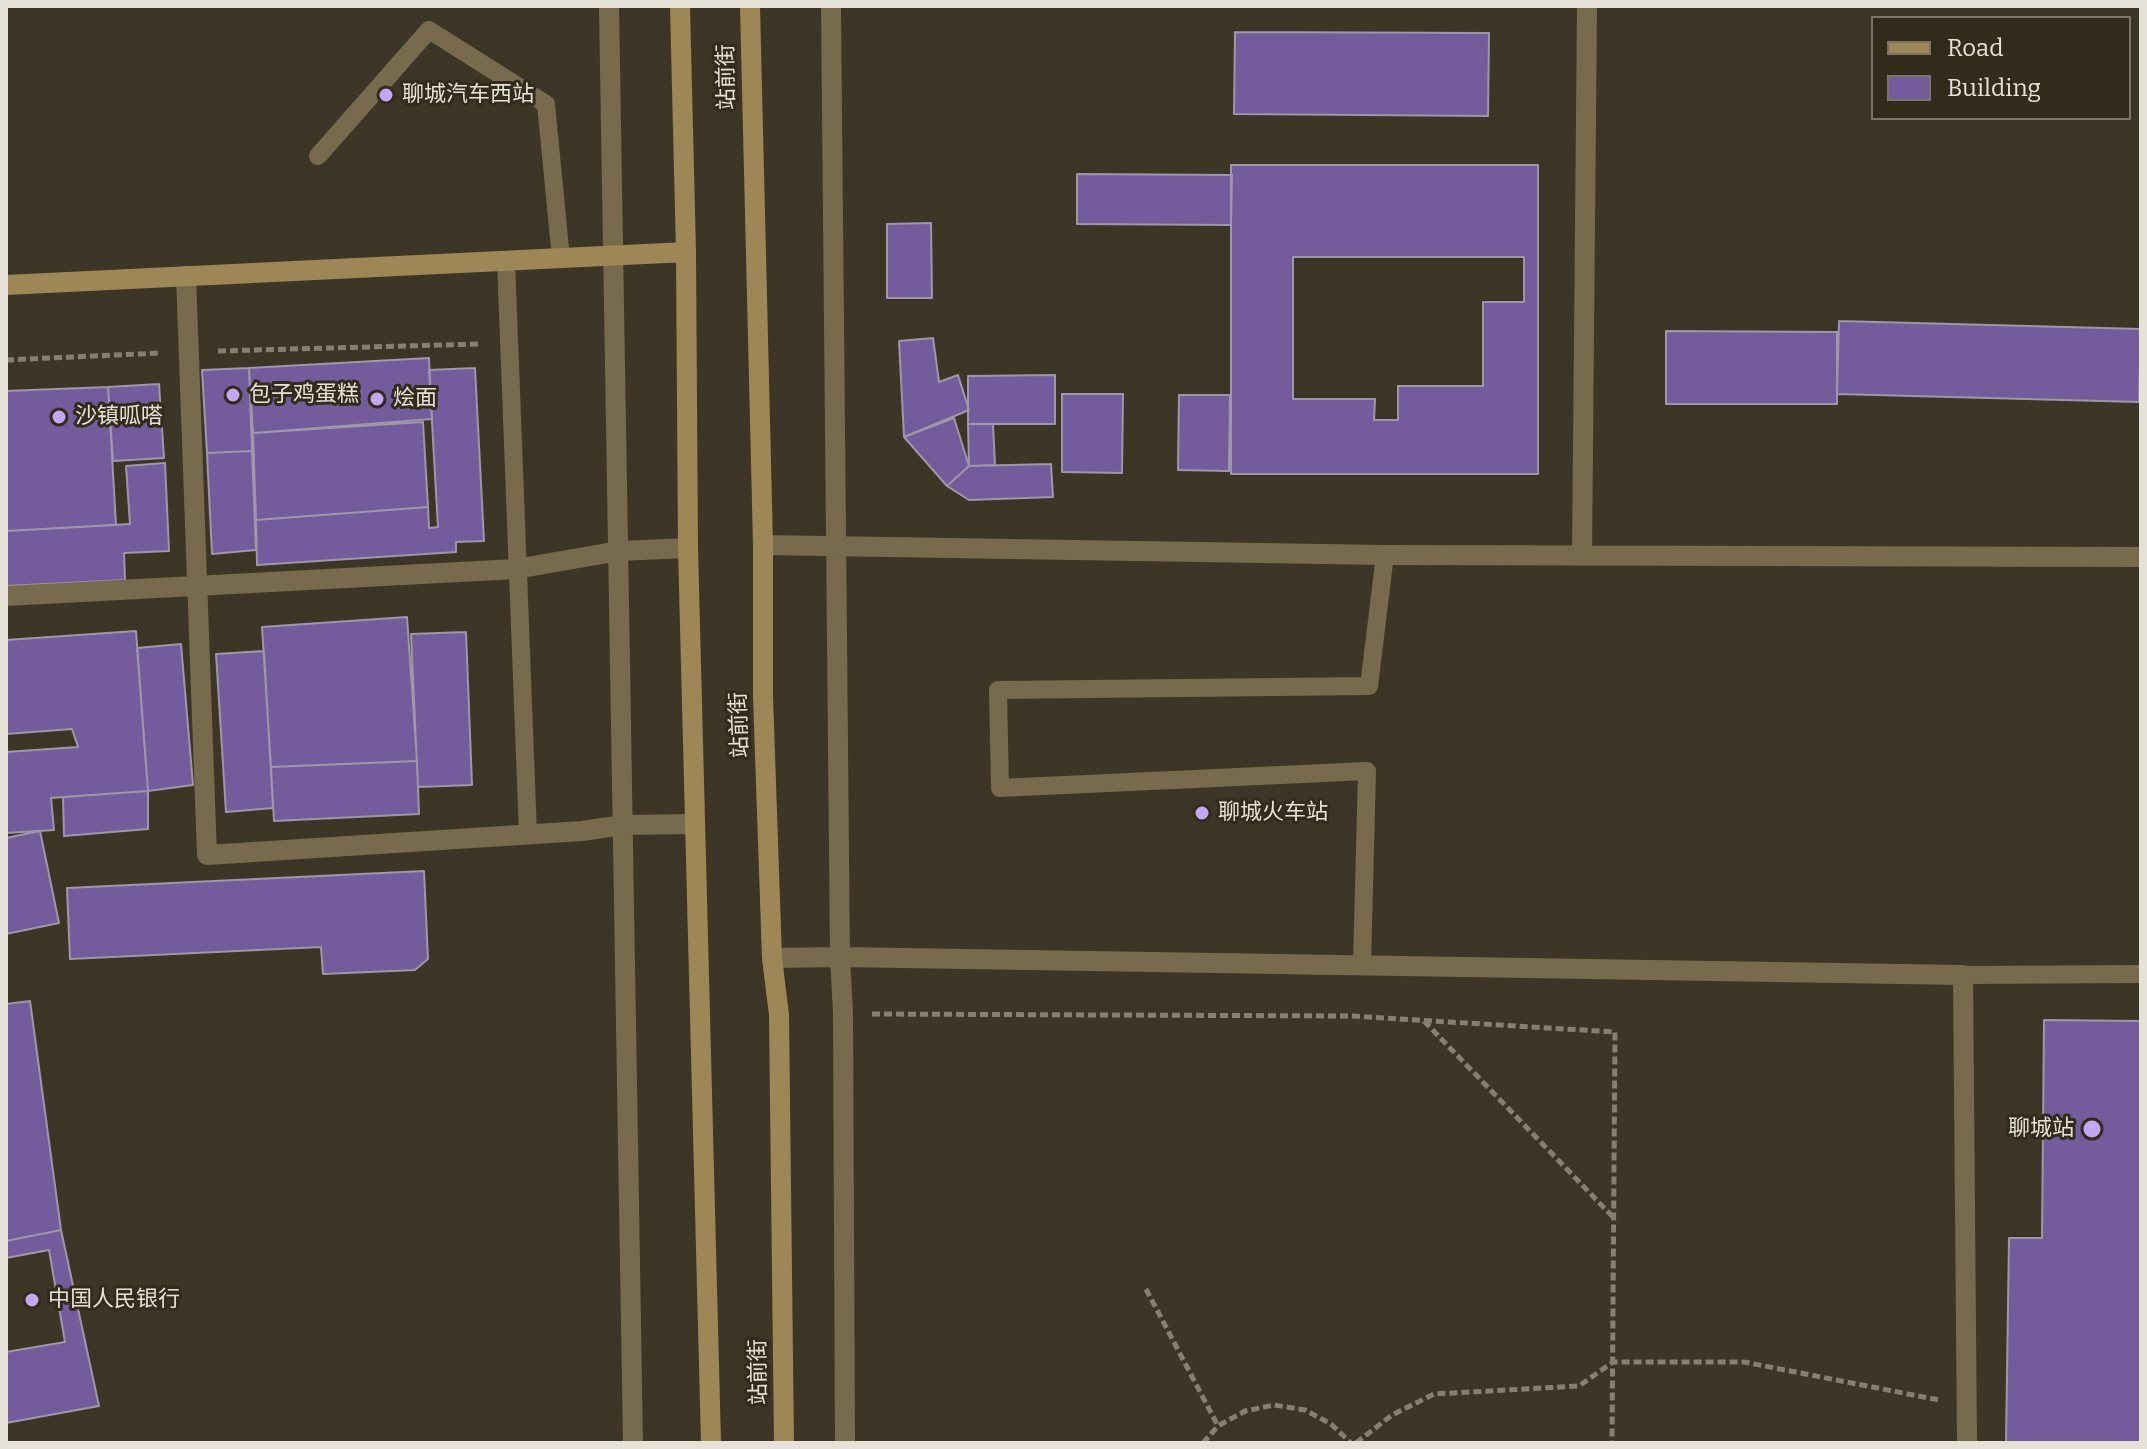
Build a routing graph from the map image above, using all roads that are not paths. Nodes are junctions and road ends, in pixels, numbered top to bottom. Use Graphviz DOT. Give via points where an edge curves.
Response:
graph roads {
  1 [pos="609,6"];
  2 [pos="680,6"];
  3 [pos="750,6"];
  4 [pos="831,6"];
  5 [pos="1587,6"];
  6 [pos="318,156"];
  7 [pos="686,252"];
  8 [pos="614,257"];
  9 [pos="561,259"];
  10 [pos="506,261"];
  11 [pos="186,276"];
  12 [pos="6,285"];
  13 [pos="763,545"];
  14 [pos="688,548"];
  15 [pos="837,548"];
  16 [pos="619,551"];
  17 [pos="1385,555"];
  18 [pos="1582,555"];
  19 [pos="2141,557"];
  20 [pos="516,569"];
  21 [pos="198,587"];
  22 [pos="6,596"];
  23 [pos="694,824"];
  24 [pos="623,825"];
  25 [pos="528,834"];
  26 [pos="840,957"];
  27 [pos="772,958"];
  28 [pos="1362,965"];
  29 [pos="2141,974"];
  30 [pos="1963,975"];
  31 [pos="633,1443"];
  32 [pos="711,1443"];
  33 [pos="784,1443"];
  34 [pos="845,1443"];
  35 [pos="1967,1443"];
  1 -- 8 [label="street"];
  2 -- 7 [label="main road, 站前街"];
  3 -- 13 [label="main road, 站前街"];
  4 -- 15 [label="street"];
  5 -- 18 [label="street"];
  6 -- 9 [label="lane" via="429,30 546,104"];
  7 -- 8 [label="main road"];
  7 -- 14 [label="main road, 站前街"];
  8 -- 9 [label="main road"];
  8 -- 16 [label="street"];
  9 -- 10 [label="main road"];
  10 -- 11 [label="main road"];
  10 -- 20 [label="lane"];
  11 -- 12 [label="main road"];
  11 -- 21 [label="street"];
  13 -- 15 [label="street"];
  13 -- 27 [label="main road, 站前街"];
  14 -- 16 [label="street"];
  14 -- 23 [label="main road, 站前街"];
  15 -- 17 [label="street"];
  15 -- 26 [label="street"];
  16 -- 20 [label="street"];
  16 -- 24 [label="street"];
  17 -- 18 [label="street"];
  17 -- 28 [label="lane" via="1369,686 998,690 1000,788 1367,771"];
  18 -- 19 [label="street"];
  20 -- 21 [label="street"];
  20 -- 25 [label="lane"];
  21 -- 22 [label="street"];
  21 -- 25 [label="street" via="207,855"];
  23 -- 24 [label="street"];
  23 -- 32 [label="main road, 站前街"];
  24 -- 25 [label="street"];
  24 -- 31 [label="street"];
  26 -- 27 [label="street"];
  26 -- 28 [label="street"];
  26 -- 34 [label="street"];
  27 -- 33 [label="main road, 站前街" via="779,1015"];
  28 -- 30 [label="street"];
  29 -- 30 [label="lane"];
  30 -- 35 [label="street"];
}
